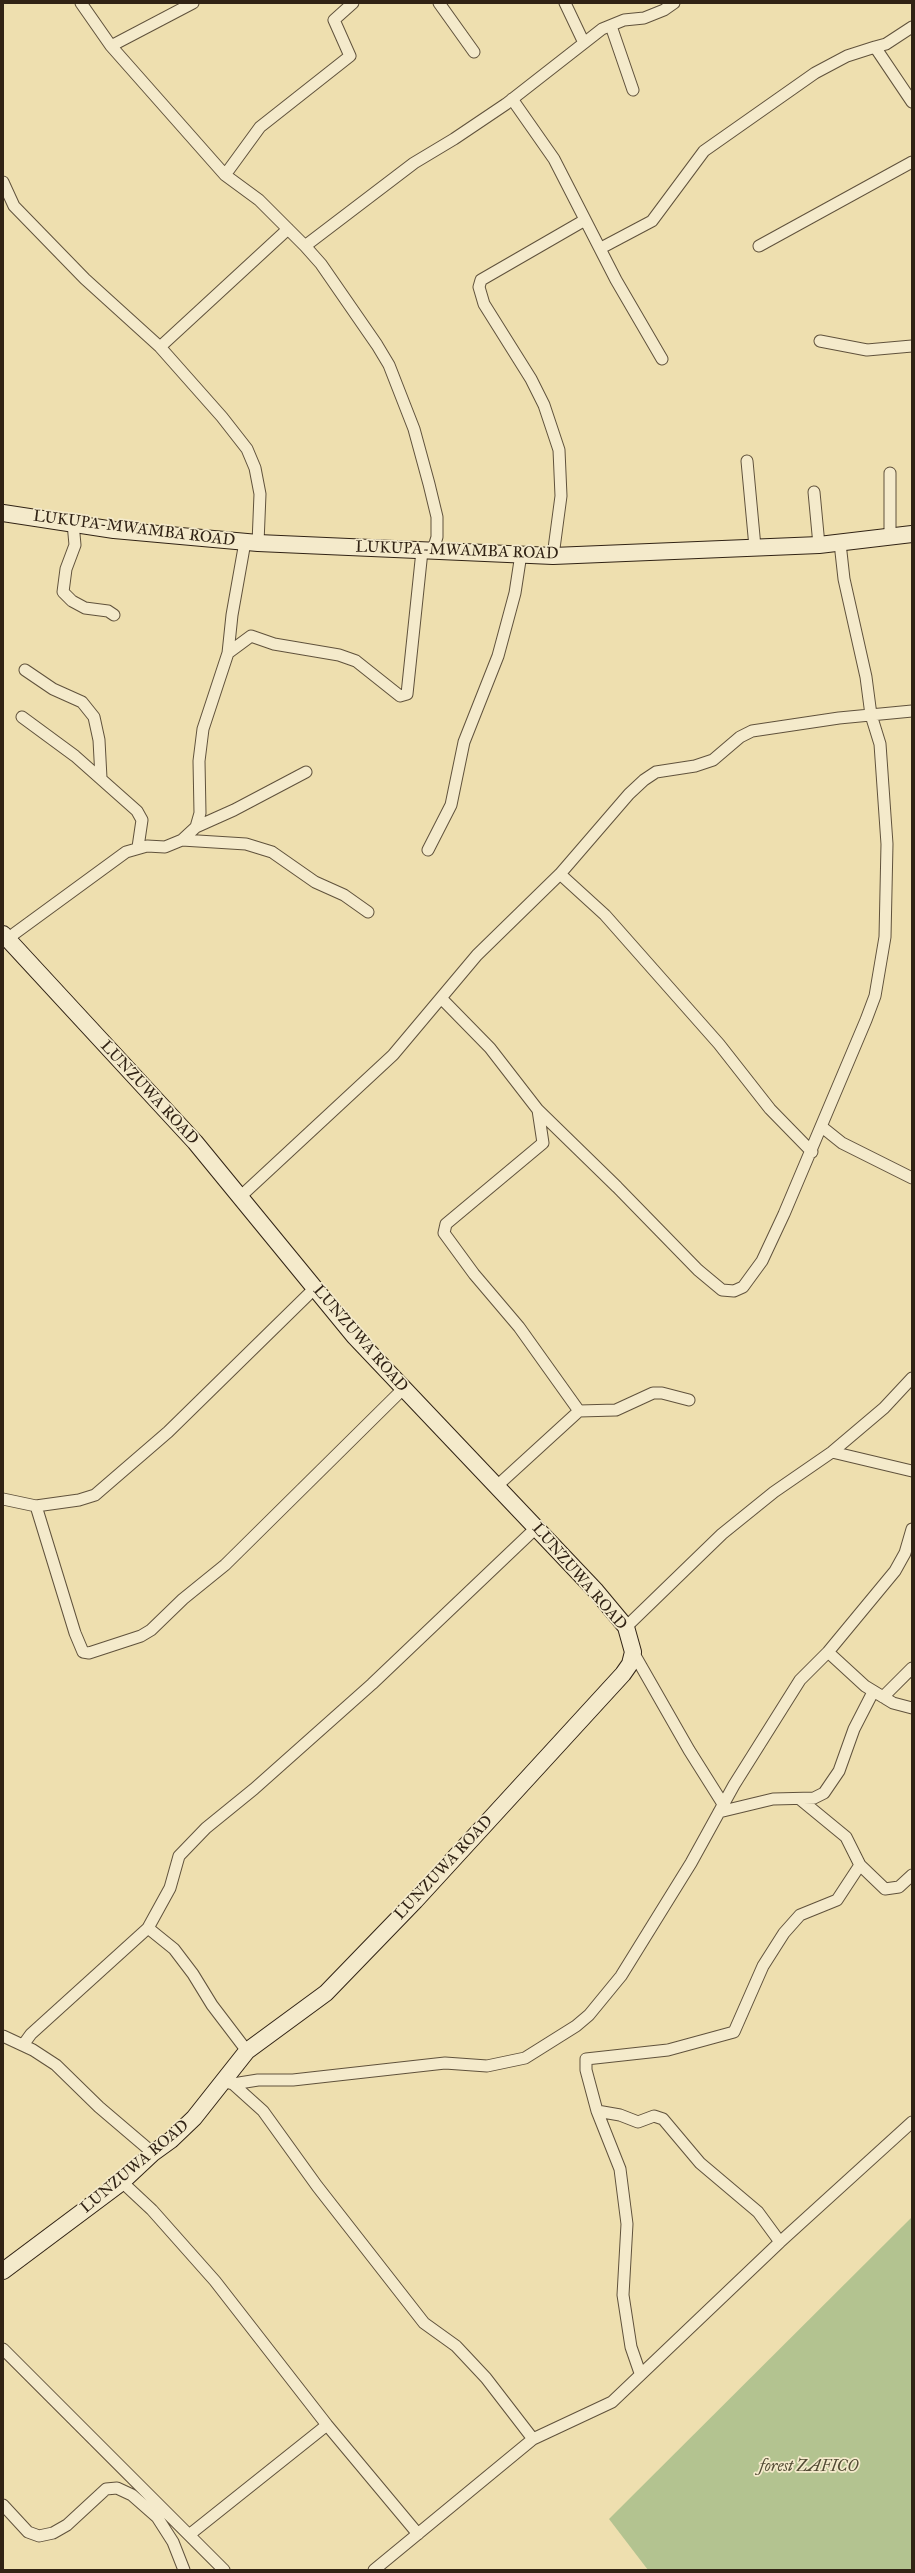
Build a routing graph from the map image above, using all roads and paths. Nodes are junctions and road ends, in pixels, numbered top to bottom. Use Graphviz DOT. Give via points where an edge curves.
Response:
graph roads {
  1 [pos="80,3"];
  2 [pos="193,3"];
  3 [pos="353,3"];
  4 [pos="440,3"];
  5 [pos="566,3"];
  6 [pos="674,3"];
  7 [pos="611,26"];
  8 [pos="912,27"];
  9 [pos="584,43"];
  10 [pos="111,46"];
  11 [pos="874,47"];
  12 [pos="474,52"];
  13 [pos="633,90"];
  14 [pos="512,99"];
  15 [pos="912,102"];
  16 [pos="912,162"];
  17 [pos="225,175"];
  18 [pos="3,182"];
  19 [pos="585,220"];
  20 [pos="288,229"];
  21 [pos="305,246"];
  22 [pos="759,246"];
  23 [pos="601,248"];
  24 [pos="820,341"];
  25 [pos="912,346"];
  26 [pos="160,347"];
  27 [pos="662,359"];
  28 [pos="748,461"];
  29 [pos="890,473"];
  30 [pos="814,492"];
  31 [pos="3,513"];
  32 [pos="73,523"];
  33 [pos="912,534"];
  34 [pos="890,536"];
  35 [pos="252,542"];
  36 [pos="840,543"];
  37 [pos="820,545"];
  38 [pos="755,547"];
  39 [pos="428,550"];
  40 [pos="521,554"];
  41 [pos="553,556"];
  42 [pos="114,615"];
  43 [pos="228,653"];
  44 [pos="25,670"];
  45 [pos="912,711"];
  46 [pos="871,715"];
  47 [pos="22,717"];
  48 [pos="306,772"];
  49 [pos="101,778"];
  50 [pos="196,827"];
  51 [pos="182,840"];
  52 [pos="138,847"];
  53 [pos="428,850"];
  54 [pos="560,874"];
  55 [pos="368,912"];
  56 [pos="5,936"];
  57 [pos="442,999"];
  58 [pos="538,1110"];
  59 [pos="822,1127"];
  60 [pos="812,1152"];
  61 [pos="912,1178"];
  62 [pos="241,1196"];
  63 [pos="316,1287"];
  64 [pos="912,1378"];
  65 [pos="403,1389"];
  66 [pos="689,1400"];
  67 [pos="579,1411"];
  68 [pos="832,1452"];
  69 [pos="912,1471"];
  70 [pos="498,1485"];
  71 [pos="3,1500"];
  72 [pos="36,1506"];
  73 [pos="537,1527"];
  74 [pos="912,1529"];
  75 [pos="626,1627"];
  76 [pos="633,1652"];
  77 [pos="828,1652"];
  78 [pos="912,1668"];
  79 [pos="873,1692"];
  80 [pos="883,1697"];
  81 [pos="912,1708"];
  82 [pos="801,1800"];
  83 [pos="721,1808"];
  84 [pos="860,1865"];
  85 [pos="910,1880"];
  86 [pos="148,1928"];
  87 [pos="3,2036"];
  88 [pos="23,2045"];
  89 [pos="247,2051"];
  90 [pos="228,2083"];
  91 [pos="597,2111"];
  92 [pos="912,2122"];
  93 [pos="153,2153"];
  94 [pos="122,2182"];
  95 [pos="780,2242"];
  96 [pos="3,2272"];
  97 [pos="3,2349"];
  98 [pos="640,2372"];
  99 [pos="327,2425"];
  100 [pos="533,2439"];
  101 [pos="3,2505"];
  102 [pos="418,2534"];
  103 [pos="189,2535"];
  104 [pos="184,2570"];
  105 [pos="224,2570"];
  106 [pos="374,2570"];
  1 -- 10 [label="street"];
  2 -- 10 [label="street"];
  3 -- 17 [label="street" via="334,20 350,56 260,127"];
  4 -- 12 [label="street"];
  5 -- 9 [label="street"];
  6 -- 7 [label="street" via="644,18 624,20"];
  7 -- 9 [label="street"];
  7 -- 13 [label="street"];
  8 -- 11 [label="street" via="886,44"];
  9 -- 14 [label="street"];
  10 -- 17 [label="street"];
  11 -- 15 [label="street"];
  11 -- 23 [label="street" via="847,56 815,73 704,151 652,221"];
  14 -- 19 [label="street" via="554,159"];
  14 -- 21 [label="street" via="414,163"];
  16 -- 22 [label="street"];
  17 -- 20 [label="street" via="259,200"];
  18 -- 26 [label="street" via="14,206 85,279"];
  19 -- 23 [label="street"];
  19 -- 41 [label="street" via="481,280 479,287 484,304 499,332 537,392 559,450 561,496"];
  20 -- 21 [label="street"];
  20 -- 26 [label="street"];
  21 -- 39 [label="street" via="321,264 389,366 414,429 437,517 438,536"];
  23 -- 27 [label="street" via="616,280"];
  24 -- 25 [label="street" via="867,350"];
  26 -- 35 [label="street" via="247,449 255,468 260,494"];
  28 -- 38 [label="street"];
  29 -- 34 [label="street"];
  30 -- 37 [label="street"];
  31 -- 32 [label="street, LUKUPA-MWAMBA ROAD"];
  32 -- 35 [label="street, LUKUPA-MWAMBA ROAD" via="114,530"];
  32 -- 42 [label="street" via="75,545 66,569 64,592 72,601 85,608 108,611"];
  33 -- 34 [label="street, LUKUPA-MWAMBA ROAD"];
  34 -- 36 [label="street, LUKUPA-MWAMBA ROAD"];
  35 -- 39 [label="street, LUKUPA-MWAMBA ROAD"];
  35 -- 43 [label="street" via="232,615"];
  36 -- 37 [label="street, LUKUPA-MWAMBA ROAD"];
  36 -- 46 [label="street" via="844,579 866,677"];
  37 -- 38 [label="street, LUKUPA-MWAMBA ROAD"];
  38 -- 41 [label="street, LUKUPA-MWAMBA ROAD"];
  39 -- 40 [label="street, LUKUPA-MWAMBA ROAD"];
  39 -- 43 [label="street" via="406,696 400,696 356,661 339,655 274,644 254,636"];
  40 -- 41 [label="street, LUKUPA-MWAMBA ROAD"];
  40 -- 53 [label="street" via="515,593 498,656 464,742 451,805"];
  43 -- 50 [label="street" via="203,729 199,761 200,813"];
  44 -- 49 [label="street" via="53,689 82,702 94,716 99,740"];
  45 -- 46 [label="street"];
  46 -- 54 [label="street" via="752,731 740,737 713,760 695,766 656,772 629,794"];
  46 -- 59 [label="street" via="880,744 885,800 885,937 875,996"];
  47 -- 49 [label="street"];
  48 -- 50 [label="street"];
  49 -- 52 [label="street" via="139,816 141,828"];
  50 -- 51 [label="street"];
  51 -- 52 [label="street" via="165,847"];
  51 -- 55 [label="street" via="246,844 272,852 315,882 344,895"];
  52 -- 56 [label="street" via="126,852"];
  54 -- 57 [label="street" via="477,955"];
  54 -- 60 [label="street" via="605,915 719,1044 770,1109"];
  56 -- 62 [label="street, LUNZUWA ROAD" via="195,1142"];
  57 -- 58 [label="street" via="490,1048"];
  57 -- 62 [label="street" via="393,1055"];
  58 -- 60 [label="street" via="698,1270 722,1290 734,1291 743,1287 754,1274"];
  58 -- 67 [label="street" via="544,1143 446,1224 444,1233 474,1274 519,1327"];
  59 -- 60 [label="street"];
  59 -- 61 [label="street" via="842,1143"];
  62 -- 63 [label="street, LUNZUWA ROAD"];
  63 -- 65 [label="street, LUNZUWA ROAD" via="354,1336"];
  63 -- 72 [label="street" via="168,1432 111,1483 95,1495"];
  64 -- 68 [label="street" via="884,1408"];
  65 -- 70 [label="street, LUNZUWA ROAD"];
  65 -- 72 [label="street" via="226,1565 151,1630 89,1653 84,1652 75,1633"];
  66 -- 67 [label="street" via="653,1393 616,1410"];
  67 -- 70 [label="street"];
  68 -- 69 [label="street"];
  68 -- 75 [label="street" via="774,1492 722,1534"];
  70 -- 73 [label="street, LUNZUWA ROAD"];
  71 -- 72 [label="street"];
  73 -- 75 [label="street, LUNZUWA ROAD"];
  73 -- 86 [label="street" via="372,1684 206,1828 178,1856 170,1888"];
  74 -- 77 [label="street" via="905,1553 895,1571"];
  75 -- 76 [label="street, LUNZUWA ROAD"];
  76 -- 83 [label="street"];
  76 -- 89 [label="street, LUNZUWA ROAD" via="630,1664 623,1674 326,1992"];
  77 -- 79 [label="street"];
  77 -- 83 [label="street" via="800,1680"];
  78 -- 80 [label="street"];
  79 -- 80 [label="street"];
  79 -- 82 [label="street" via="854,1729 839,1771 830,1785 819,1796"];
  80 -- 81 [label="street"];
  82 -- 83 [label="street" via="773,1799"];
  82 -- 84 [label="street" via="846,1837"];
  83 -- 90 [label="street" via="667,1903 621,1976 589,2015 542,2049 525,2058 487,2066 445,2063 293,2080"];
  84 -- 85 [label="street" via="885,1889 899,1887"];
  84 -- 91 [label="street" via="836,1900 800,1915 784,1933 763,1966 734,2032 668,2050 586,2059 586,2070"];
  86 -- 88 [label="street" via="31,2034"];
  86 -- 89 [label="street" via="174,1949"];
  87 -- 88 [label="street"];
  88 -- 93 [label="street" via="56,2065 99,2107"];
  89 -- 90 [label="street, LUNZUWA ROAD"];
  90 -- 93 [label="street, LUNZUWA ROAD" via="171,2140"];
  90 -- 100 [label="street" via="263,2112 416,2314 432,2330 461,2351 486,2378"];
  91 -- 95 [label="street" via="620,2115 638,2122 654,2116 663,2119 700,2163 758,2212"];
  91 -- 98 [label="street" via="620,2169 627,2224 623,2295 631,2347"];
  92 -- 95 [label="street"];
  93 -- 94 [label="street, LUNZUWA ROAD"];
  94 -- 96 [label="street, LUNZUWA ROAD"];
  94 -- 99 [label="street" via="152,2210 220,2286"];
  95 -- 98 [label="street"];
  97 -- 103 [label="street"];
  98 -- 100 [label="street" via="612,2402"];
  99 -- 102 [label="street"];
  99 -- 103 [label="street"];
  100 -- 102 [label="street"];
  101 -- 104 [label="street" via="28,2532 39,2536 53,2533 67,2524 106,2489 117,2488 132,2495 157,2517 173,2542"];
  102 -- 106 [label="street"];
  103 -- 105 [label="street"];
}
